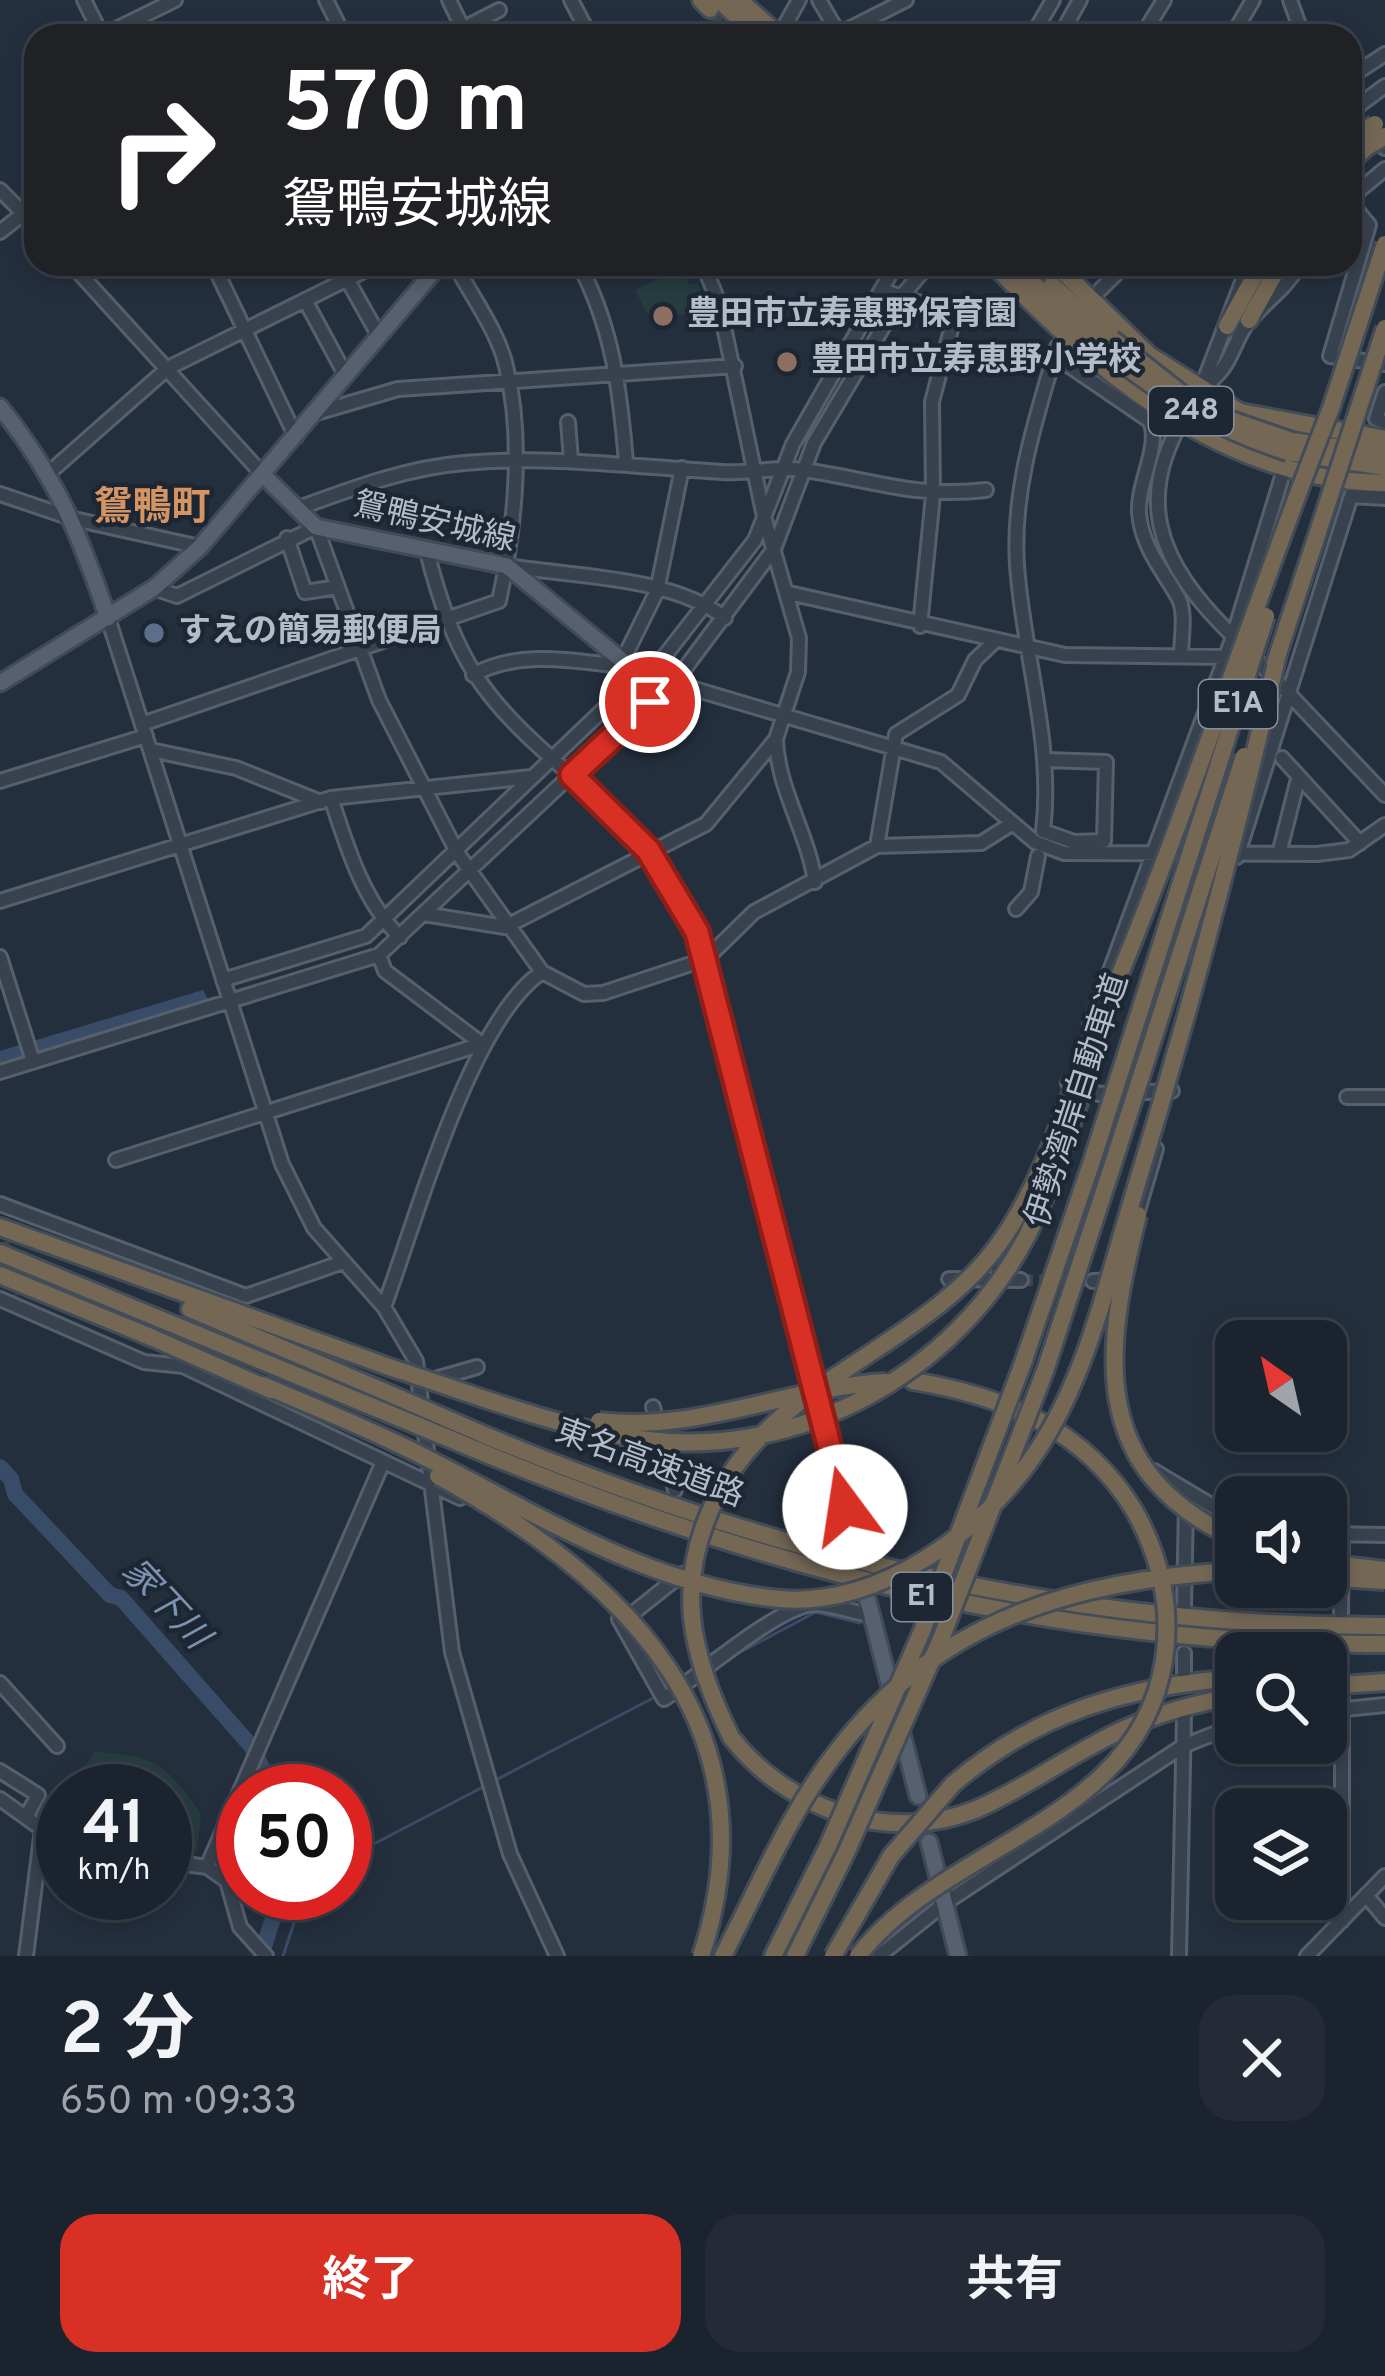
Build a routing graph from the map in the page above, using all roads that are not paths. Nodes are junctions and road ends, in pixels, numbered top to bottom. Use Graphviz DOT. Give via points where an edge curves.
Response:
graph roads {
  1 [pos="175,0"];
  2 [pos="740,0"];
  3 [pos="906,0"];
  4 [pos="710,3"];
  5 [pos="499,10"];
  6 [pos="126,24"];
  7 [pos="477,24"];
  8 [pos="740,24"];
  9 [pos="766,24"];
  10 [pos="860,24"];
  11 [pos="1382,126"];
  12 [pos="1364,144"];
  13 [pos="1385,169"];
  14 [pos="1362,189"];
  15 [pos="0,190"];
  16 [pos="24,213"];
  17 [pos="1362,215"];
  18 [pos="0,232"];
  19 [pos="1385,244"];
  20 [pos="1362,251"];
  21 [pos="82,276"];
  22 [pos="219,276"];
  23 [pos="353,276"];
  24 [pos="430,276"];
  25 [pos="461,276"];
  26 [pos="585,276"];
  27 [pos="707,276"];
  28 [pos="889,276"];
  29 [pos="918,276"];
  30 [pos="997,276"];
  31 [pos="1004,276"];
  32 [pos="1026,276"];
  33 [pos="1041,276"];
  34 [pos="1067,276"];
  35 [pos="1114,276"];
  36 [pos="1245,276"];
  37 [pos="1254,276"];
  38 [pos="1273,276"];
  39 [pos="1292,276"];
  40 [pos="1354,276"];
  41 [pos="347,279"];
  42 [pos="881,290"];
  43 [pos="1100,290"];
  44 [pos="901,297"];
  45 [pos="304,300"];
  46 [pos="1026,300"];
  47 [pos="1249,320"];
  48 [pos="1227,326"];
  49 [pos="1385,328"];
  50 [pos="244,329"];
  51 [pos="379,336"];
  52 [pos="1108,344"];
  53 [pos="1385,364"];
  54 [pos="735,366"];
  55 [pos="167,368"];
  56 [pos="346,376"];
  57 [pos="620,378"];
  58 [pos="509,385"];
  59 [pos="1201,390"];
  60 [pos="1385,392"];
  61 [pos="1333,403"];
  62 [pos="0,407"];
  63 [pos="316,413"];
  64 [pos="568,422"];
  65 [pos="1385,422"];
  66 [pos="1180,423"];
  67 [pos="296,436"];
  68 [pos="1385,439"];
  69 [pos="1288,453"];
  70 [pos="1385,454"];
  71 [pos="571,460"];
  72 [pos="515,461"];
  73 [pos="626,462"];
  74 [pos="1385,467"];
  75 [pos="682,468"];
  76 [pos="784,469"];
  77 [pos="802,470"];
  78 [pos="50,472"];
  79 [pos="757,472"];
  80 [pos="264,476"];
  81 [pos="1385,483"];
  82 [pos="986,490"];
  83 [pos="0,494"];
  84 [pos="933,495"];
  85 [pos="1385,498"];
  86 [pos="296,509"];
  87 [pos="764,517"];
  88 [pos="74,519"];
  89 [pos="316,527"];
  90 [pos="287,538"];
  91 [pos="774,545"];
  92 [pos="200,547"];
  93 [pos="426,548"];
  94 [pos="507,566"];
  95 [pos="338,587"];
  96 [pos="154,588"];
  97 [pos="657,591"];
  98 [pos="789,592"];
  99 [pos="705,603"];
  100 [pos="108,618"];
  101 [pos="725,618"];
  102 [pos="444,621"];
  103 [pos="920,626"];
  104 [pos="1233,637"];
  105 [pos="994,642"];
  106 [pos="361,648"];
  107 [pos="1026,648"];
  108 [pos="1278,654"];
  109 [pos="1181,656"];
  110 [pos="1226,657"];
  111 [pos="627,663"];
  112 [pos="473,675"];
  113 [pos="661,679"];
  114 [pos="0,683"];
  115 [pos="1288,690"];
  116 [pos="784,718"];
  117 [pos="146,737"];
  118 [pos="776,740"];
  119 [pos="890,751"];
  120 [pos="1282,758"];
  121 [pos="554,759"];
  122 [pos="1046,760"];
  123 [pos="570,773"];
  124 [pos="532,777"];
  125 [pos="1298,779"];
  126 [pos="0,781"];
  127 [pos="425,785"];
  128 [pos="1385,795"];
  129 [pos="326,800"];
  130 [pos="1013,823"];
  131 [pos="1385,825"];
  132 [pos="1360,843"];
  133 [pos="181,845"];
  134 [pos="877,846"];
  135 [pos="648,850"];
  136 [pos="457,853"];
  137 [pos="1157,853"];
  138 [pos="1238,854"];
  139 [pos="1279,854"];
  140 [pos="1038,856"];
  141 [pos="468,869"];
  142 [pos="814,882"];
  143 [pos="0,901"];
  144 [pos="1016,909"];
  145 [pos="424,914"];
  146 [pos="384,922"];
  147 [pos="509,925"];
  148 [pos="400,937"];
  149 [pos="1133,949"];
  150 [pos="379,955"];
  151 [pos="0,957"];
  152 [pos="706,959"];
  153 [pos="542,972"];
  154 [pos="224,981"];
  155 [pos="230,1001"];
  156 [pos="482,1044"];
  157 [pos="33,1061"];
  158 [pos="1172,1069"];
  159 [pos="0,1072"];
  160 [pos="1173,1091"];
  161 [pos="1347,1097"];
  162 [pos="1385,1097"];
  163 [pos="266,1114"];
  164 [pos="116,1160"];
  165 [pos="0,1204"];
  166 [pos="0,1230"];
  167 [pos="0,1252"];
  168 [pos="344,1262"];
  169 [pos="0,1275"];
  170 [pos="949,1279"];
  171 [pos="1021,1280"];
  172 [pos="1118,1280"];
  173 [pos="1093,1281"];
  174 [pos="9,1300"];
  175 [pos="384,1307"];
  176 [pos="478,1367"];
  177 [pos="421,1382"];
  178 [pos="263,1385"];
  179 [pos="377,1399"];
  180 [pos="504,1404"];
  181 [pos="653,1407"];
  182 [pos="483,1443"];
  183 [pos="383,1462"];
  184 [pos="432,1483"];
  185 [pos="675,1490"];
  186 [pos="1186,1491"];
  187 [pos="1215,1508"];
  188 [pos="1215,1528"];
  189 [pos="1347,1535"];
  190 [pos="1385,1535"];
  191 [pos="857,1552"];
  192 [pos="690,1563"];
  193 [pos="1347,1565"];
  194 [pos="1385,1570"];
  195 [pos="1215,1572"];
  196 [pos="1347,1578"];
  197 [pos="1385,1581"];
  198 [pos="869,1608"];
  199 [pos="1184,1608"];
  200 [pos="1342,1608"];
  201 [pos="1342,1613"];
  202 [pos="622,1622"];
  203 [pos="1385,1626"];
  204 [pos="1385,1643"];
  205 [pos="1184,1653"];
  206 [pos="1184,1673"];
  207 [pos="1347,1678"];
  208 [pos="1385,1679"];
  209 [pos="1215,1680"];
  210 [pos="0,1683"];
  211 [pos="1347,1684"];
  212 [pos="1215,1702"];
  213 [pos="1347,1704"];
  214 [pos="1385,1705"];
  215 [pos="1184,1716"];
  216 [pos="1215,1733"];
  217 [pos="57,1746"];
  218 [pos="1183,1746"];
  219 [pos="1342,1764"];
  220 [pos="0,1771"];
  221 [pos="918,1796"];
  222 [pos="0,1799"];
  223 [pos="26,1817"];
  224 [pos="36,1825"];
  225 [pos="929,1842"];
  226 [pos="192,1865"];
  227 [pos="207,1867"];
  228 [pos="36,1871"];
  229 [pos="1385,1876"];
  230 [pos="1366,1895"];
  231 [pos="945,1903"];
  232 [pos="1385,1918"];
  233 [pos="1342,1921"];
  234 [pos="1313,1954"];
  235 [pos="26,1956"];
  236 [pos="266,1956"];
  237 [pos="557,1956"];
  238 [pos="701,1956"];
  239 [pos="724,1956"];
  240 [pos="773,1956"];
  241 [pos="795,1956"];
  242 [pos="833,1956"];
  243 [pos="858,1956"];
  244 [pos="879,1956"];
  245 [pos="958,1956"];
  246 [pos="1178,1956"];
  1 -- 6 [label="street"];
  2 -- 9 [label="highway"];
  3 -- 10 [label="street"];
  4 -- 8 [label="highway"];
  5 -- 7 [label="street"];
  11 -- 12 [label="highway, bridge"];
  13 -- 14 [label="street"];
  15 -- 16 [label="street"];
  16 -- 18 [label="street"];
  17 -- 20 [label="street" via="1370,225"];
  19 -- 61 [label="highway, 伊勢湾岸自動車道 / E1A, bridge"];
  21 -- 55 [label="street"];
  22 -- 50 [label="street"];
  23 -- 41 [label="street"];
  24 -- 51 [label="main road"];
  25 -- 58 [label="street"];
  26 -- 57 [label="street" via="605,316"];
  27 -- 54 [label="street"];
  28 -- 42 [label="street"];
  29 -- 44 [label="street"];
  30 -- 46 [label="highway, 248"];
  31 -- 46 [label="highway, 248"];
  32 -- 52 [label="highway, 248"];
  33 -- 52 [label="highway, 248"];
  34 -- 59 [label="highway, 248" via="1149,355"];
  35 -- 43 [label="street"];
  36 -- 48 [label="street"];
  37 -- 48 [label="highway"];
  38 -- 47 [label="highway"];
  39 -- 47 [label="street"];
  40 -- 53 [label="street" via="1330,356"];
  41 -- 45 [label="street"];
  41 -- 51 [label="street"];
  42 -- 44 [label="street"];
  42 -- 76 [label="street"];
  44 -- 77 [label="street"];
  44 -- 84 [label="street" via="955,314 932,401"];
  45 -- 50 [label="street"];
  45 -- 56 [label="street"];
  46 -- 66 [label="highway, 248" via="1084,356"];
  47 -- 59 [label="street"];
  48 -- 59 [label="street"];
  49 -- 108 [label="highway, 伊勢湾岸自動車道 / E1A, bridge"];
  50 -- 55 [label="street"];
  50 -- 67 [label="street"];
  51 -- 56 [label="main road"];
  52 -- 69 [label="highway, 248, bridge" via="1155,390"];
  54 -- 57 [label="street"];
  54 -- 79 [label="street"];
  55 -- 78 [label="street"];
  55 -- 80 [label="street"];
  56 -- 63 [label="main road"];
  57 -- 58 [label="street"];
  57 -- 73 [label="street"];
  58 -- 63 [label="street" via="398,389"];
  58 -- 72 [label="street"];
  59 -- 66 [label="street"];
  59 -- 68 [label="highway, 248" via="1240,412"];
  60 -- 65 [label="street" via="1376,419"];
  61 -- 149 [label="highway, bridge"];
  61 -- 240 [label="highway, 伊勢湾岸自動車道 / E1A, bridge" via="1023,1363 922,1631"];
  62 -- 78 [label="main road"];
  63 -- 67 [label="main road"];
  64 -- 71 [label="street"];
  66 -- 69 [label="highway, 248"];
  66 -- 104 [label="street" via="1156,499 1160,539 1180,578"];
  67 -- 80 [label="main road"];
  69 -- 70 [label="highway, 248"];
  69 -- 74 [label="highway, 248"];
  69 -- 81 [label="highway, 248"];
  69 -- 104 [label="street"];
  71 -- 72 [label="street"];
  71 -- 73 [label="street"];
  72 -- 86 [label="street" via="386,477"];
  72 -- 94 [label="street"];
  73 -- 75 [label="street"];
  75 -- 79 [label="street"];
  75 -- 97 [label="street"];
  76 -- 77 [label="street"];
  76 -- 79 [label="street"];
  76 -- 87 [label="street"];
  77 -- 84 [label="street"];
  77 -- 91 [label="street"];
  78 -- 88 [label="main road"];
  79 -- 87 [label="street"];
  80 -- 86 [label="main road, 鴛鴨安城線"];
  80 -- 92 [label="main road"];
  82 -- 84 [label="street"];
  83 -- 88 [label="street"];
  84 -- 103 [label="street"];
  85 -- 115 [label="street" via="1351,496"];
  86 -- 89 [label="main road, 鴛鴨安城線"];
  87 -- 91 [label="street"];
  87 -- 99 [label="street"];
  88 -- 92 [label="street"];
  88 -- 100 [label="main road"];
  89 -- 90 [label="street"];
  89 -- 93 [label="main road, 鴛鴨安城線"];
  89 -- 95 [label="street"];
  90 -- 95 [label="street" via="305,592"];
  90 -- 96 [label="street" via="177,596"];
  91 -- 98 [label="street"];
  91 -- 101 [label="street"];
  92 -- 96 [label="main road"];
  93 -- 94 [label="main road, 鴛鴨安城線"];
  93 -- 102 [label="street"];
  94 -- 97 [label="street"];
  94 -- 102 [label="street" via="499,601"];
  94 -- 111 [label="main road, 鴛鴨安城線"];
  95 -- 106 [label="street"];
  96 -- 100 [label="main road"];
  97 -- 99 [label="street"];
  97 -- 111 [label="street"];
  98 -- 103 [label="street"];
  98 -- 116 [label="street" via="798,672"];
  99 -- 101 [label="street"];
  99 -- 113 [label="street"];
  100 -- 114 [label="main road"];
  100 -- 117 [label="street"];
  101 -- 113 [label="street"];
  102 -- 106 [label="street"];
  102 -- 112 [label="street"];
  103 -- 105 [label="street"];
  104 -- 110 [label="street"];
  104 -- 115 [label="street"];
  105 -- 107 [label="street"];
  105 -- 119 [label="street" via="958,695 896,734"];
  106 -- 117 [label="street"];
  106 -- 127 [label="street"];
  107 -- 109 [label="street"];
  107 -- 109 [label="street" via="1016,560 1024,459 1056,352 1150,421 1156,434 1138,494 1139,520 1181,603"];
  107 -- 122 [label="street"];
  108 -- 158 [label="highway, bridge"];
  108 -- 241 [label="highway, 伊勢湾岸自動車道 / E1A, bridge" via="1045,1371 941,1639"];
  109 -- 110 [label="street"];
  110 -- 137 [label="street"];
  111 -- 112 [label="street" via="523,661"];
  111 -- 113 [label="main road, 鴛鴨安城線"];
  112 -- 121 [label="street"];
  113 -- 116 [label="street"];
  113 -- 121 [label="street"];
  113 -- 123 [label="main road"];
  115 -- 128 [label="street"];
  115 -- 138 [label="street"];
  116 -- 118 [label="street"];
  116 -- 119 [label="street"];
  117 -- 126 [label="street"];
  117 -- 129 [label="street"];
  117 -- 133 [label="street"];
  118 -- 135 [label="street" via="716,815"];
  118 -- 142 [label="street"];
  119 -- 130 [label="street" via="941,762"];
  119 -- 134 [label="street"];
  120 -- 125 [label="street"];
  121 -- 123 [label="street"];
  121 -- 124 [label="street"];
  122 -- 122 [label="street" via="1106,762 1104,841 1043,831"];
  123 -- 135 [label="main road"];
  123 -- 141 [label="street"];
  124 -- 127 [label="street"];
  124 -- 136 [label="street"];
  125 -- 132 [label="street"];
  125 -- 139 [label="street"];
  127 -- 129 [label="street"];
  127 -- 136 [label="street"];
  129 -- 133 [label="street"];
  129 -- 146 [label="street"];
  130 -- 134 [label="street" via="980,843"];
  130 -- 137 [label="street" via="1064,853"];
  131 -- 132 [label="street"];
  132 -- 139 [label="street"];
  133 -- 143 [label="street"];
  133 -- 154 [label="street"];
  134 -- 142 [label="street"];
  135 -- 147 [label="street"];
  135 -- 152 [label="main road"];
  136 -- 141 [label="street"];
  136 -- 146 [label="street"];
  137 -- 138 [label="street"];
  137 -- 160 [label="street" via="1067,1082 1099,1094"];
  138 -- 139 [label="street"];
  138 -- 160 [label="street"];
  140 -- 144 [label="street" via="1031,892"];
  141 -- 145 [label="street"];
  141 -- 147 [label="street"];
  142 -- 152 [label="street" via="754,912"];
  145 -- 147 [label="street"];
  145 -- 148 [label="street"];
  146 -- 148 [label="street"];
  146 -- 154 [label="street" via="367,937"];
  147 -- 153 [label="street"];
  148 -- 150 [label="street"];
  149 -- 180 [label="highway, bridge" via="1026,1237 979,1306 898,1378 838,1412 740,1440 644,1440"];
  149 -- 212 [label="highway, bridge" via="1037,1175 991,1256 922,1320 770,1427 721,1489 697,1543 688,1606 696,1656 731,1737 763,1772 813,1804 873,1820 934,1821 995,1800 1128,1727"];
  150 -- 155 [label="street"];
  150 -- 156 [label="street" via="385,971"];
  151 -- 157 [label="street"];
  152 -- 153 [label="street" via="593,995"];
  152 -- 191 [label="main road"];
  153 -- 156 [label="street" via="517,989"];
  154 -- 155 [label="street"];
  155 -- 157 [label="street"];
  155 -- 163 [label="street"];
  156 -- 163 [label="street"];
  156 -- 175 [label="street"];
  157 -- 159 [label="street"];
  158 -- 178 [label="highway, bridge" via="1057,1418 1016,1481 978,1520 929,1556 867,1584 788,1600 679,1577"];
  158 -- 188 [label="highway, bridge" via="1117,1299 1113,1381 1126,1430 1151,1473"];
  160 -- 172 [label="street"];
  161 -- 162 [label="street"];
  163 -- 164 [label="street"];
  163 -- 168 [label="street" via="299,1205"];
  165 -- 168 [label="street" via="216,1295 246,1296"];
  166 -- 179 [label="highway, 東名高速道路 / E1"];
  166 -- 180 [label="highway, bridge"];
  167 -- 179 [label="highway, 東名高速道路 / E1"];
  168 -- 175 [label="street"];
  169 -- 178 [label="highway, bridge"];
  170 -- 171 [label="street"];
  172 -- 173 [label="street"];
  172 -- 186 [label="street" via="1108,1358 1122,1432 1141,1461"];
  174 -- 183 [label="street" via="144,1362 184,1364"];
  175 -- 177 [label="street"];
  176 -- 177 [label="street"];
  177 -- 184 [label="street"];
  178 -- 238 [label="highway, bridge" via="539,1537 590,1579 662,1660 699,1724 720,1792 721,1885"];
  179 -- 182 [label="highway, 東名高速道路 / E1, bridge"];
  180 -- 243 [label="highway, bridge" via="671,1425 830,1387 913,1381 1038,1417 1096,1462 1135,1510 1166,1606 1162,1673 1136,1734 1060,1812 927,1891"];
  181 -- 185 [label="street"];
  182 -- 203 [label="highway, 東名高速道路 / E1" via="873,1568 1120,1611"];
  182 -- 204 [label="highway, 東名高速道路 / E1" via="688,1533 951,1604 1179,1635"];
  183 -- 184 [label="street"];
  183 -- 227 [label="street"];
  184 -- 202 [label="street" via="566,1567"];
  184 -- 237 [label="street" via="452,1652 470,1727 510,1854"];
  186 -- 187 [label="street"];
  186 -- 199 [label="street"];
  189 -- 190 [label="street"];
  192 -- 202 [label="street"];
  193 -- 194 [label="highway, bridge"];
  195 -- 239 [label="highway, bridge" via="1145,1576 1057,1597 974,1633 900,1683 814,1784"];
  196 -- 197 [label="highway, bridge"];
  198 -- 202 [label="street" via="809,1605 718,1655 664,1699"];
  198 -- 221 [label="main road"];
  200 -- 201 [label="street"];
  205 -- 206 [label="street"];
  207 -- 208 [label="highway"];
  208 -- 211 [label="highway"];
  209 -- 242 [label="highway, bridge" via="1076,1708 1027,1731 953,1784 891,1856"];
  210 -- 217 [label="street"];
  213 -- 214 [label="street"];
  215 -- 218 [label="street"];
  216 -- 218 [label="street"];
  218 -- 231 [label="street"];
  218 -- 246 [label="street"];
  219 -- 233 [label="street"];
  220 -- 223 [label="street" via="38,1795"];
  222 -- 223 [label="street"];
  223 -- 224 [label="street"];
  225 -- 231 [label="main road"];
  226 -- 227 [label="street"];
  227 -- 236 [label="street" via="227,1881 240,1927"];
  228 -- 235 [label="street"];
  229 -- 230 [label="street"];
  230 -- 232 [label="street"];
  230 -- 233 [label="street"];
  231 -- 244 [label="street"];
  231 -- 245 [label="main road"];
  233 -- 234 [label="street"];
}
